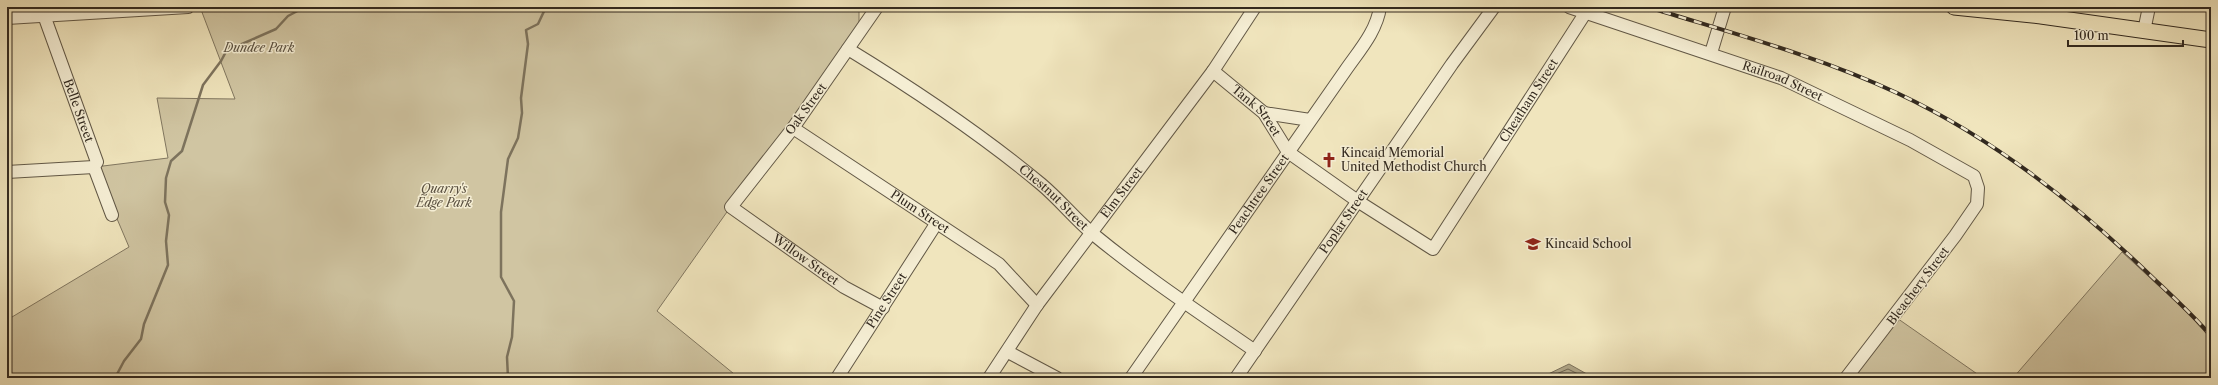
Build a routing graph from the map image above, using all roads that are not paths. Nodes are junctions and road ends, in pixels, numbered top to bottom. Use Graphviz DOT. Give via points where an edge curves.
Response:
graph roads {
  1 [pos="188,7"];
  2 [pos="877,7"];
  3 [pos="1255,7"];
  4 [pos="1380,7"];
  5 [pos="1494,7"];
  6 [pos="1569,7"];
  7 [pos="1725,7"];
  8 [pos="1954,7"];
  9 [pos="2149,7"];
  10 [pos="42,11"];
  11 [pos="1586,12"];
  12 [pos="2041,12"];
  13 [pos="7,18"];
  14 [pos="2144,32"];
  15 [pos="2211,40"];
  16 [pos="848,49"];
  17 [pos="1711,54"];
  18 [pos="1213,71"];
  19 [pos="1264,113"];
  20 [pos="1310,120"];
  21 [pos="793,128"];
  22 [pos="1288,152"];
  23 [pos="94,167"];
  24 [pos="7,172"];
  25 [pos="1978,188"];
  26 [pos="1359,202"];
  27 [pos="731,208"];
  28 [pos="112,214"];
  29 [pos="936,224"];
  30 [pos="1093,234"];
  31 [pos="1434,249"];
  32 [pos="1185,302"];
  33 [pos="1037,305"];
  34 [pos="883,308"];
  35 [pos="1255,351"];
  36 [pos="1008,352"];
  37 [pos="837,378"];
  38 [pos="989,378"];
  39 [pos="1057,378"];
  40 [pos="1131,378"];
  41 [pos="1236,378"];
  42 [pos="1846,378"];
  1 -- 10 [label="street"];
  2 -- 16 [label="street, Oak Street"];
  3 -- 18 [label="street, Elm Street"];
  4 -- 20 [label="street, Peachtree Street" via="1379,16 1372,30"];
  5 -- 26 [label="street, Poplar Street" via="1452,64"];
  6 -- 11 [label="street, Railroad Street"];
  7 -- 17 [label="street"];
  8 -- 12 [label="main road"];
  9 -- 14 [label="street"];
  10 -- 13 [label="street"];
  10 -- 23 [label="street, Belle Street" via="97,162"];
  11 -- 17 [label="street, Railroad Street"];
  11 -- 31 [label="street, Cheatham Street"];
  12 -- 14 [label="main road"];
  14 -- 15 [label="main road"];
  16 -- 21 [label="street, Oak Street"];
  16 -- 30 [label="street, Chestnut Street" via="964,124 1042,185"];
  17 -- 25 [label="street, Railroad Street" via="1781,78 1910,140 1966,170 1974,176"];
  18 -- 19 [label="street, Tank Street"];
  18 -- 30 [label="street, Elm Street"];
  19 -- 20 [label="street"];
  19 -- 22 [label="street, Tank Street"];
  20 -- 22 [label="street, Peachtree Street"];
  21 -- 27 [label="street, Oak Street"];
  21 -- 29 [label="street, Plum Street"];
  22 -- 26 [label="street, Tank Street"];
  22 -- 32 [label="street, Peachtree Street"];
  23 -- 24 [label="street"];
  23 -- 28 [label="street, Belle Street"];
  25 -- 42 [label="street, Bleachery Street" via="1976,204 1955,236"];
  26 -- 31 [label="street, Tank Street"];
  26 -- 35 [label="street, Poplar Street"];
  27 -- 34 [label="street, Willow Street" via="844,287"];
  29 -- 33 [label="street, Plum Street" via="999,264"];
  29 -- 34 [label="street, Pine Street"];
  30 -- 32 [label="street, Chestnut Street"];
  30 -- 33 [label="street, Elm Street"];
  32 -- 35 [label="street, Chestnut Street"];
  32 -- 40 [label="street, Peachtree Street"];
  33 -- 36 [label="street, Elm Street"];
  34 -- 37 [label="street, Pine Street"];
  35 -- 41 [label="street, Poplar Street"];
  36 -- 38 [label="street, Elm Street"];
  36 -- 39 [label="street"];
}
